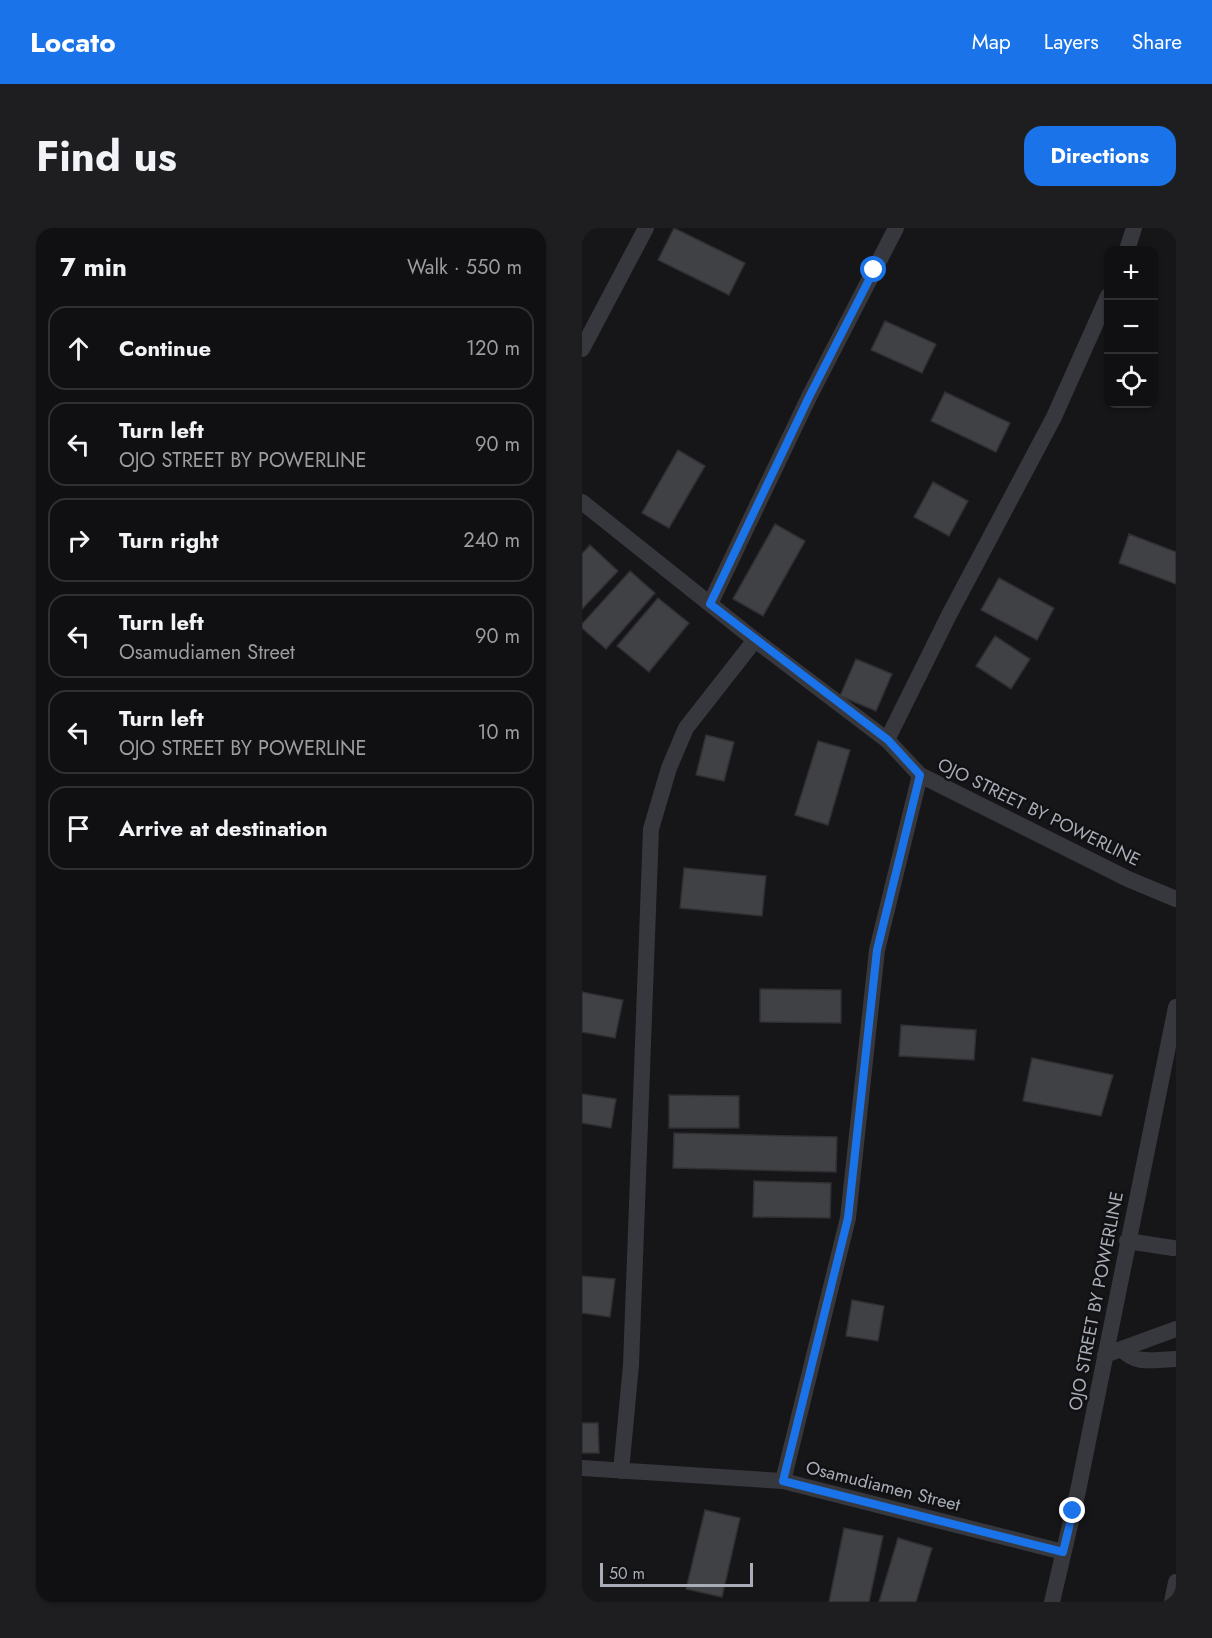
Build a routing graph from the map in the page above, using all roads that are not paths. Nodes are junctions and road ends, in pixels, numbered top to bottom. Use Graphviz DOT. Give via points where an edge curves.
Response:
graph roads {
  1 [pos="646,228"];
  2 [pos="896,228"];
  3 [pos="1134,228"];
  4 [pos="1128,246"];
  5 [pos="1106,300"];
  6 [pos="582,350"];
  7 [pos="582,502"];
  8 [pos="710,604"];
  9 [pos="755,639"];
  10 [pos="888,740"];
  11 [pos="920,775"];
  12 [pos="1176,899"];
  13 [pos="1176,1006"];
  14 [pos="1127,1240"];
  15 [pos="1175,1249"];
  16 [pos="1176,1329"];
  17 [pos="1122,1349"];
  18 [pos="1106,1355"];
  19 [pos="1176,1359"];
  20 [pos="582,1468"];
  21 [pos="621,1471"];
  22 [pos="783,1481"];
  23 [pos="1063,1552"];
  24 [pos="1176,1581"];
  25 [pos="1052,1602"];
  26 [pos="1172,1602"];
  1 -- 6 [label="street"];
  2 -- 8 [label="street" via="809,397"];
  3 -- 4 [label="street"];
  5 -- 10 [label="street" via="1054,417"];
  7 -- 8 [label="street, OJO STREET BY POWERLINE"];
  8 -- 9 [label="street, OJO STREET BY POWERLINE"];
  9 -- 10 [label="street, OJO STREET BY POWERLINE"];
  9 -- 21 [label="street" via="686,728 651,829 631,1365"];
  10 -- 11 [label="street, OJO STREET BY POWERLINE"];
  11 -- 12 [label="street, OJO STREET BY POWERLINE"];
  11 -- 22 [label="street" via="877,950 848,1218"];
  13 -- 14 [label="street, OJO STREET BY POWERLINE"];
  14 -- 15 [label="street"];
  14 -- 18 [label="street, OJO STREET BY POWERLINE"];
  16 -- 17 [label="street"];
  17 -- 18 [label="street"];
  17 -- 19 [label="street" via="1139,1361"];
  18 -- 23 [label="street, OJO STREET BY POWERLINE"];
  20 -- 21 [label="street, Osamudiamen Street"];
  21 -- 22 [label="street, Osamudiamen Street"];
  22 -- 23 [label="street, Osamudiamen Street"];
  23 -- 25 [label="street, OJO STREET BY POWERLINE"];
  24 -- 26 [label="street"];
}
